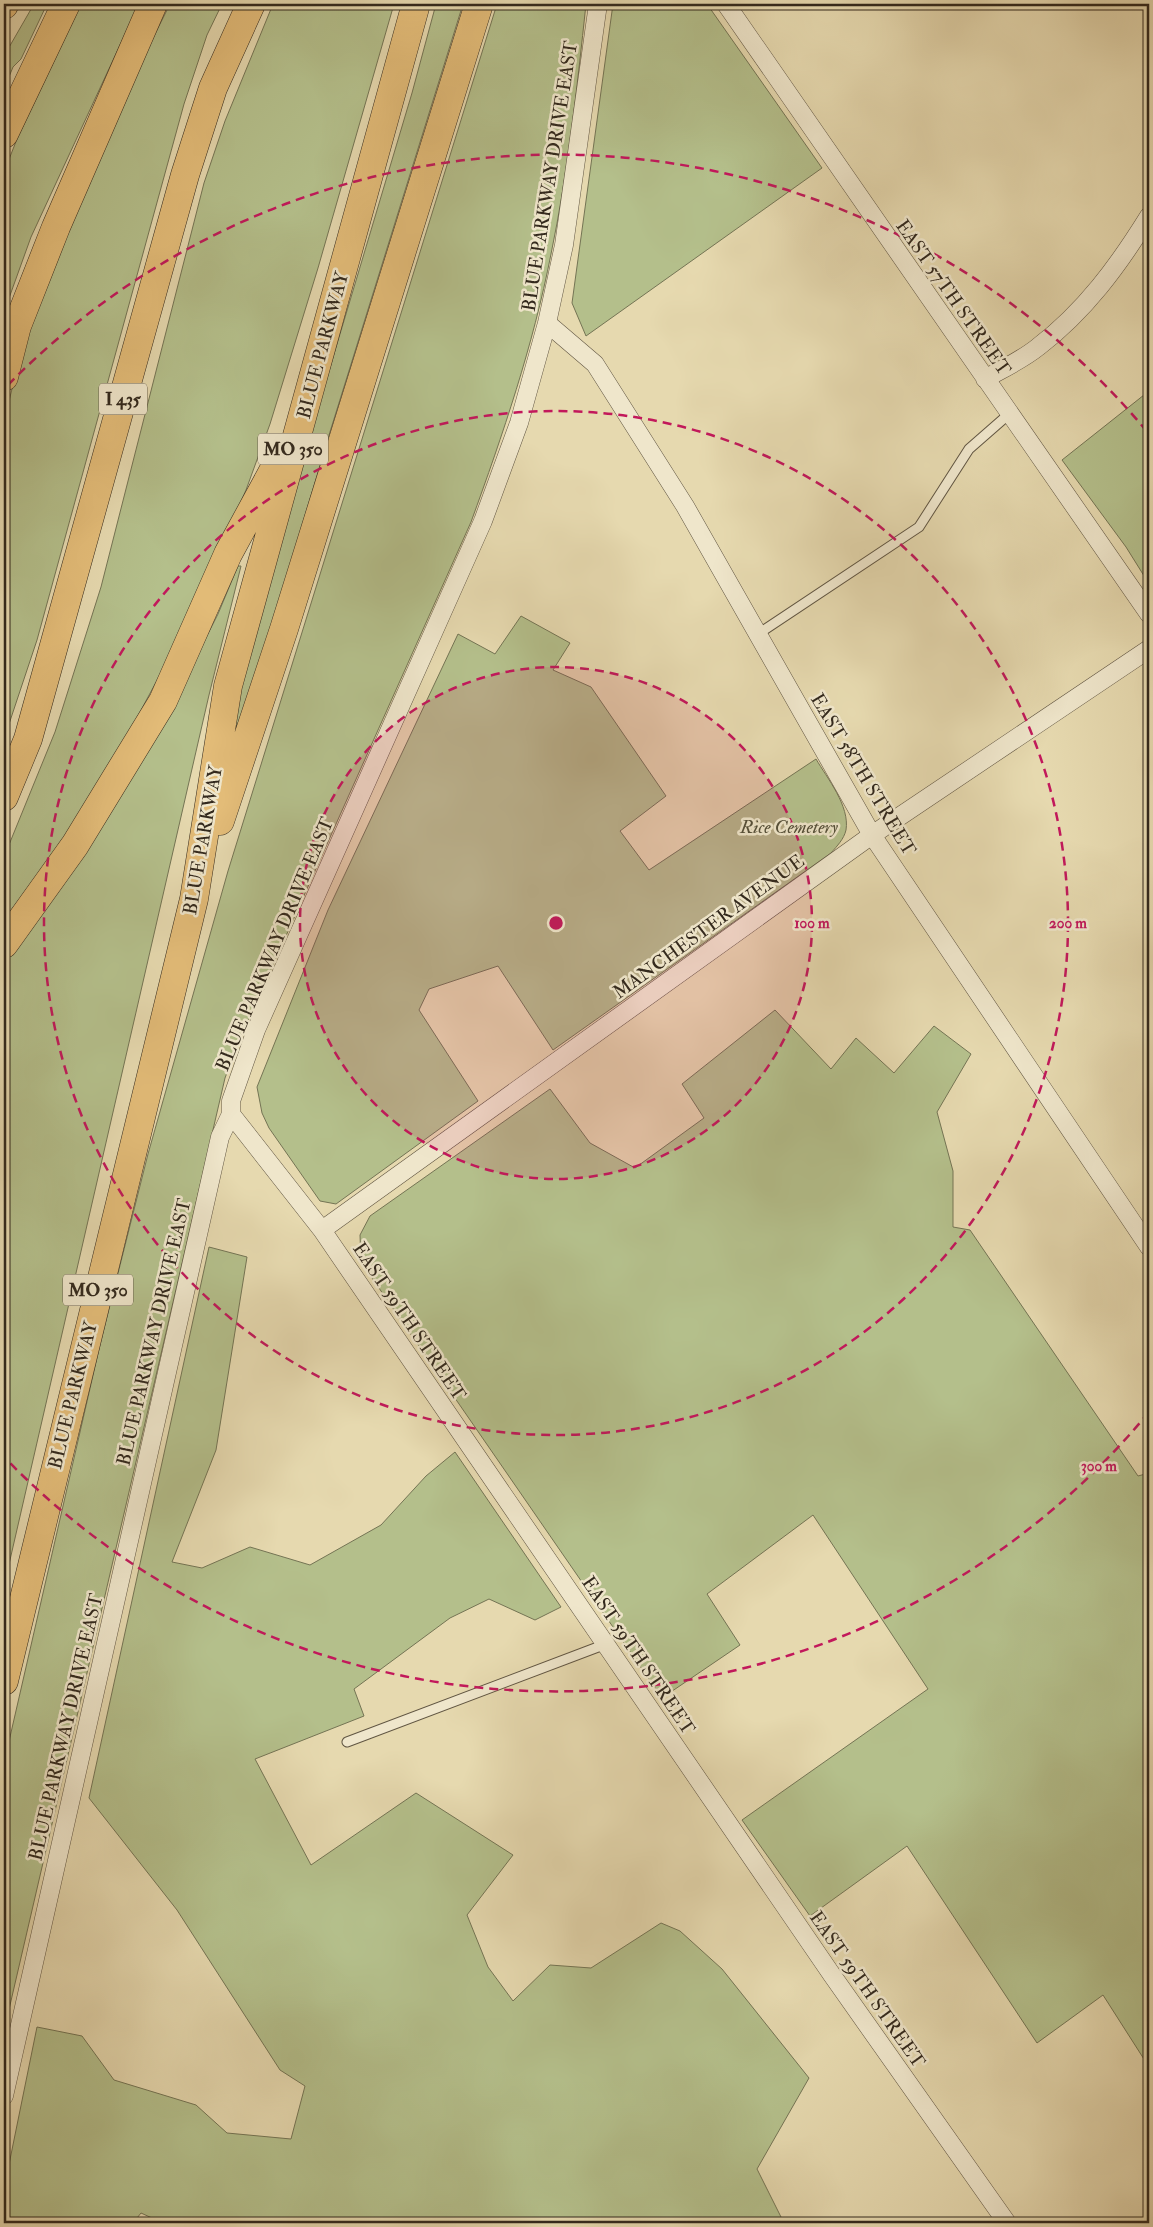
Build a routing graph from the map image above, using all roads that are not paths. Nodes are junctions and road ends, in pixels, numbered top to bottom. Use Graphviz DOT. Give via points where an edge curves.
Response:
graph roads {
  1 [pos="66,4"];
  2 [pos="153,4"];
  3 [pos="251,4"];
  4 [pos="416,4"];
  5 [pos="480,4"];
  6 [pos="598,4"];
  7 [pos="726,4"];
  8 [pos="4,134"];
  9 [pos="1149,216"];
  10 [pos="547,323"];
  11 [pos="4,378"];
  12 [pos="985,379"];
  13 [pos="1009,414"];
  14 [pos="302,418"];
  15 [pos="1149,614"];
  16 [pos="758,634"];
  17 [pos="1149,648"];
  18 [pos="4,797"];
  19 [pos="872,835"];
  20 [pos="194,899"];
  21 [pos="4,944"];
  22 [pos="231,1114"];
  23 [pos="322,1230"];
  24 [pos="1149,1247"];
  25 [pos="606,1644"];
  26 [pos="4,1681"];
  27 [pos="347,1742"];
  28 [pos="4,2096"];
  29 [pos="1007,2223"];
  1 -- 8 [label="highway"];
  2 -- 11 [label="highway" via="17,326"];
  3 -- 18 [label="highway, I 435" via="213,88 185,175 28,739"];
  4 -- 14 [label="highway, BLUE PARKWAY / MO 350"];
  5 -- 20 [label="highway" via="284,629"];
  6 -- 10 [label="street, BLUE PARKWAY DRIVE EAST" via="564,245"];
  7 -- 12 [label="street, EAST 57TH STREET"];
  9 -- 12 [label="street" via="1121,262 1083,309 1037,348"];
  10 -- 16 [label="street, EAST 58TH STREET" via="595,364 685,506"];
  10 -- 22 [label="street, BLUE PARKWAY DRIVE EAST" via="518,423 483,521 256,1030 231,1101"];
  12 -- 13 [label="street, EAST 57TH STREET"];
  13 -- 15 [label="street, EAST 57TH STREET"];
  13 -- 16 [label="lane" via="969,449 919,527"];
  14 -- 20 [label="highway, BLUE PARKWAY / MO 350" via="228,686"];
  14 -- 21 [label="highway" via="228,554 162,701 75,845"];
  16 -- 19 [label="street, EAST 58TH STREET"];
  17 -- 19 [label="street, MANCHESTER AVENUE"];
  19 -- 23 [label="street, MANCHESTER AVENUE"];
  19 -- 24 [label="street, EAST 58TH STREET"];
  20 -- 26 [label="highway, BLUE PARKWAY / MO 350"];
  22 -- 23 [label="street, EAST 59TH STREET"];
  22 -- 28 [label="street, BLUE PARKWAY DRIVE EAST" via="220,1137 211,1173"];
  23 -- 25 [label="street, EAST 59TH STREET"];
  25 -- 27 [label="lane"];
  25 -- 29 [label="street, EAST 59TH STREET" via="832,1975"];
}
